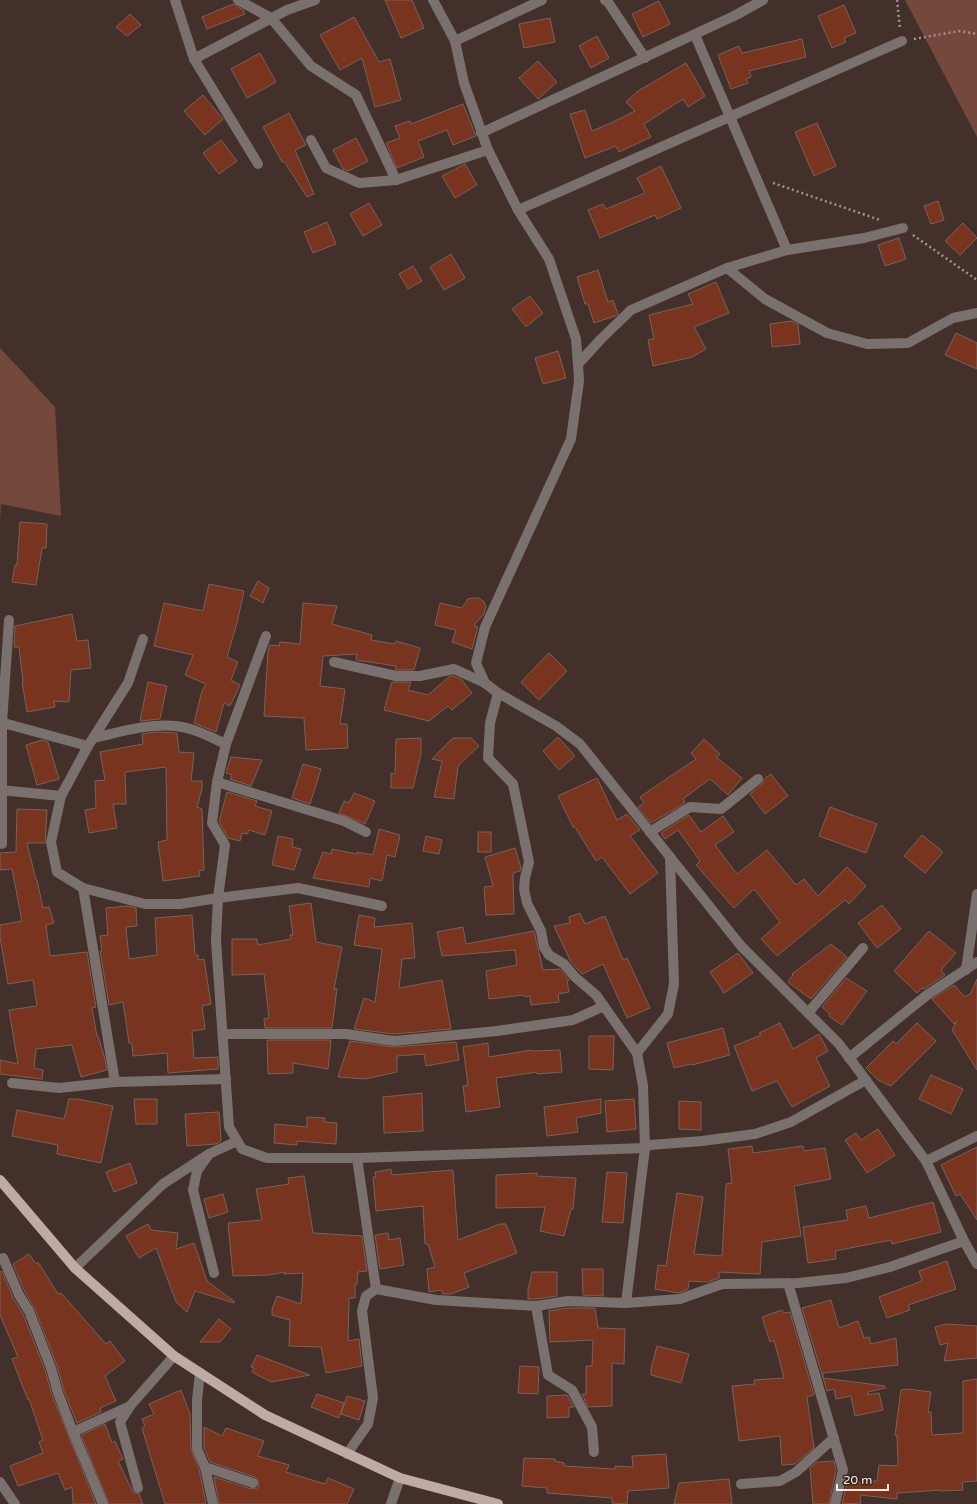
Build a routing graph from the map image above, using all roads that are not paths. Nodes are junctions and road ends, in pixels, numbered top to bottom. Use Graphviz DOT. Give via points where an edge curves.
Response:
graph roads {
  1 [pos="175,0"];
  2 [pos="238,0"];
  3 [pos="315,0"];
  4 [pos="433,0"];
  5 [pos="542,0"];
  6 [pos="605,0"];
  7 [pos="762,0"];
  8 [pos="271,18"];
  9 [pos="695,35"];
  10 [pos="455,41"];
  11 [pos="902,41"];
  12 [pos="645,58"];
  13 [pos="194,59"];
  14 [pos="729,117"];
  15 [pos="481,133"];
  16 [pos="311,140"];
  17 [pos="488,150"];
  18 [pos="258,164"];
  19 [pos="396,180"];
  20 [pos="518,210"];
  21 [pos="903,228"];
  22 [pos="787,250"];
  23 [pos="727,268"];
  24 [pos="977,313"];
  25 [pos="578,364"];
  26 [pos="9,620"];
  27 [pos="266,636"];
  28 [pos="143,639"];
  29 [pos="334,662"];
  30 [pos="485,683"];
  31 [pos="498,693"];
  32 [pos="1,723"];
  33 [pos="91,742"];
  34 [pos="226,744"];
  35 [pos="758,779"];
  36 [pos="218,782"];
  37 [pos="1,790"];
  38 [pos="61,796"];
  39 [pos="366,832"];
  40 [pos="650,832"];
  41 [pos="2,844"];
  42 [pos="670,857"];
  43 [pos="83,888"];
  44 [pos="977,894"];
  45 [pos="218,898"];
  46 [pos="382,906"];
  47 [pos="863,948"];
  48 [pos="977,962"];
  49 [pos="966,970"];
  50 [pos="604,1006"];
  51 [pos="808,1013"];
  52 [pos="222,1034"];
  53 [pos="637,1053"];
  54 [pos="849,1058"];
  55 [pos="226,1079"];
  56 [pos="866,1080"];
  57 [pos="115,1082"];
  58 [pos="12,1083"];
  59 [pos="977,1136"];
  60 [pos="237,1141"];
  61 [pos="645,1148"];
  62 [pos="209,1154"];
  63 [pos="357,1158"];
  64 [pos="926,1161"];
  65 [pos="0,1180"];
  66 [pos="964,1241"];
  67 [pos="3,1258"];
  68 [pos="977,1264"];
  69 [pos="75,1268"];
  70 [pos="214,1273"];
  71 [pos="788,1283"];
  72 [pos="376,1289"];
  73 [pos="626,1303"];
  74 [pos="536,1306"];
  75 [pos="174,1356"];
  76 [pos="200,1373"];
  77 [pos="130,1406"];
  78 [pos="73,1432"];
  79 [pos="834,1438"];
  80 [pos="594,1452"];
  81 [pos="347,1454"];
  82 [pos="205,1467"];
  83 [pos="400,1478"];
  84 [pos="0,1482"];
  85 [pos="253,1483"];
  86 [pos="741,1484"];
  87 [pos="138,1488"];
  88 [pos="15,1504"];
  89 [pos="103,1504"];
  90 [pos="213,1504"];
  91 [pos="391,1504"];
  92 [pos="498,1504"];
  93 [pos="835,1504"];
  1 -- 13 [label="street"];
  2 -- 8 [label="street"];
  3 -- 8 [label="street"];
  4 -- 10 [label="street"];
  5 -- 10 [label="street"];
  6 -- 12 [label="street"];
  7 -- 9 [label="street"];
  8 -- 13 [label="street"];
  8 -- 19 [label="street" via="311,66 356,95"];
  9 -- 12 [label="street"];
  9 -- 14 [label="street"];
  10 -- 15 [label="street" via="464,83"];
  11 -- 14 [label="street"];
  12 -- 15 [label="street"];
  13 -- 18 [label="street"];
  14 -- 20 [label="street"];
  14 -- 22 [label="street"];
  15 -- 17 [label="street"];
  16 -- 19 [label="street" via="326,168 359,183"];
  17 -- 19 [label="street"];
  17 -- 20 [label="street"];
  20 -- 25 [label="street" via="548,259 576,339"];
  21 -- 22 [label="street" via="864,238"];
  22 -- 23 [label="street"];
  23 -- 24 [label="street" via="765,299 827,333 867,344 908,343 953,318"];
  23 -- 25 [label="street" via="631,310"];
  25 -- 30 [label="street" via="579,381 571,439 485,627 476,663"];
  26 -- 32 [label="street"];
  27 -- 34 [label="street"];
  28 -- 33 [label="street" via="128,683"];
  29 -- 30 [label="street" via="396,676 420,676 454,669"];
  30 -- 31 [label="street"];
  31 -- 40 [label="street" via="556,726 580,744"];
  31 -- 50 [label="street" via="490,723 488,758 513,784 529,862 524,889 527,903 549,955 564,964"];
  32 -- 33 [label="street"];
  32 -- 37 [label="street"];
  33 -- 34 [label="street" via="144,727 176,726 200,732"];
  33 -- 38 [label="street"];
  34 -- 36 [label="street"];
  35 -- 40 [label="street" via="721,809 690,807"];
  36 -- 39 [label="street" via="344,821"];
  36 -- 45 [label="street" via="212,823 225,845"];
  37 -- 38 [label="street"];
  37 -- 41 [label="street"];
  38 -- 43 [label="street" via="52,842 57,872"];
  40 -- 42 [label="street"];
  42 -- 51 [label="street" via="741,946"];
  42 -- 53 [label="street" via="674,984 668,1014"];
  43 -- 45 [label="street" via="145,904 180,904"];
  43 -- 57 [label="street"];
  44 -- 49 [label="street"];
  45 -- 46 [label="street" via="298,888"];
  45 -- 52 [label="street" via="216,941"];
  47 -- 51 [label="street"];
  48 -- 49 [label="street"];
  49 -- 54 [label="street" via="927,995"];
  50 -- 52 [label="street" via="573,1020 497,1031 394,1041 346,1034"];
  50 -- 53 [label="street"];
  51 -- 54 [label="street" via="839,1044"];
  52 -- 55 [label="street"];
  53 -- 61 [label="street" via="643,1086"];
  54 -- 56 [label="street"];
  55 -- 57 [label="street"];
  55 -- 60 [label="street" via="229,1127"];
  56 -- 61 [label="street" via="791,1122 756,1134 650,1145"];
  56 -- 64 [label="street"];
  57 -- 58 [label="street" via="59,1088"];
  59 -- 64 [label="street"];
  60 -- 62 [label="street"];
  60 -- 63 [label="street" via="242,1149 267,1158"];
  61 -- 63 [label="street"];
  61 -- 73 [label="street"];
  62 -- 69 [label="street" via="164,1184"];
  62 -- 70 [label="street" via="197,1171 193,1190"];
  63 -- 72 [label="street"];
  64 -- 66 [label="street"];
  65 -- 69 [label="main road"];
  66 -- 68 [label="street"];
  66 -- 71 [label="street" via="882,1269 846,1278"];
  67 -- 78 [label="street" via="18,1295 29,1311"];
  69 -- 75 [label="main road"];
  71 -- 73 [label="street" via="722,1284 680,1299"];
  71 -- 79 [label="street"];
  72 -- 74 [label="street" via="436,1300"];
  72 -- 81 [label="street" via="366,1296 362,1311 373,1398 368,1424"];
  73 -- 74 [label="street" via="568,1301"];
  74 -- 80 [label="street" via="548,1375 572,1390 592,1427"];
  75 -- 76 [label="main road"];
  75 -- 77 [label="street"];
  76 -- 81 [label="main road" via="265,1415"];
  76 -- 82 [label="street" via="196,1400 197,1449"];
  77 -- 78 [label="street"];
  77 -- 87 [label="street" via="120,1422"];
  78 -- 89 [label="street"];
  79 -- 86 [label="street" via="796,1472 780,1481"];
  79 -- 93 [label="street" via="843,1470"];
  81 -- 83 [label="main road"];
  82 -- 85 [label="street"];
  82 -- 90 [label="street"];
  83 -- 91 [label="street"];
  83 -- 92 [label="main road"];
  84 -- 88 [label="street"];
}
